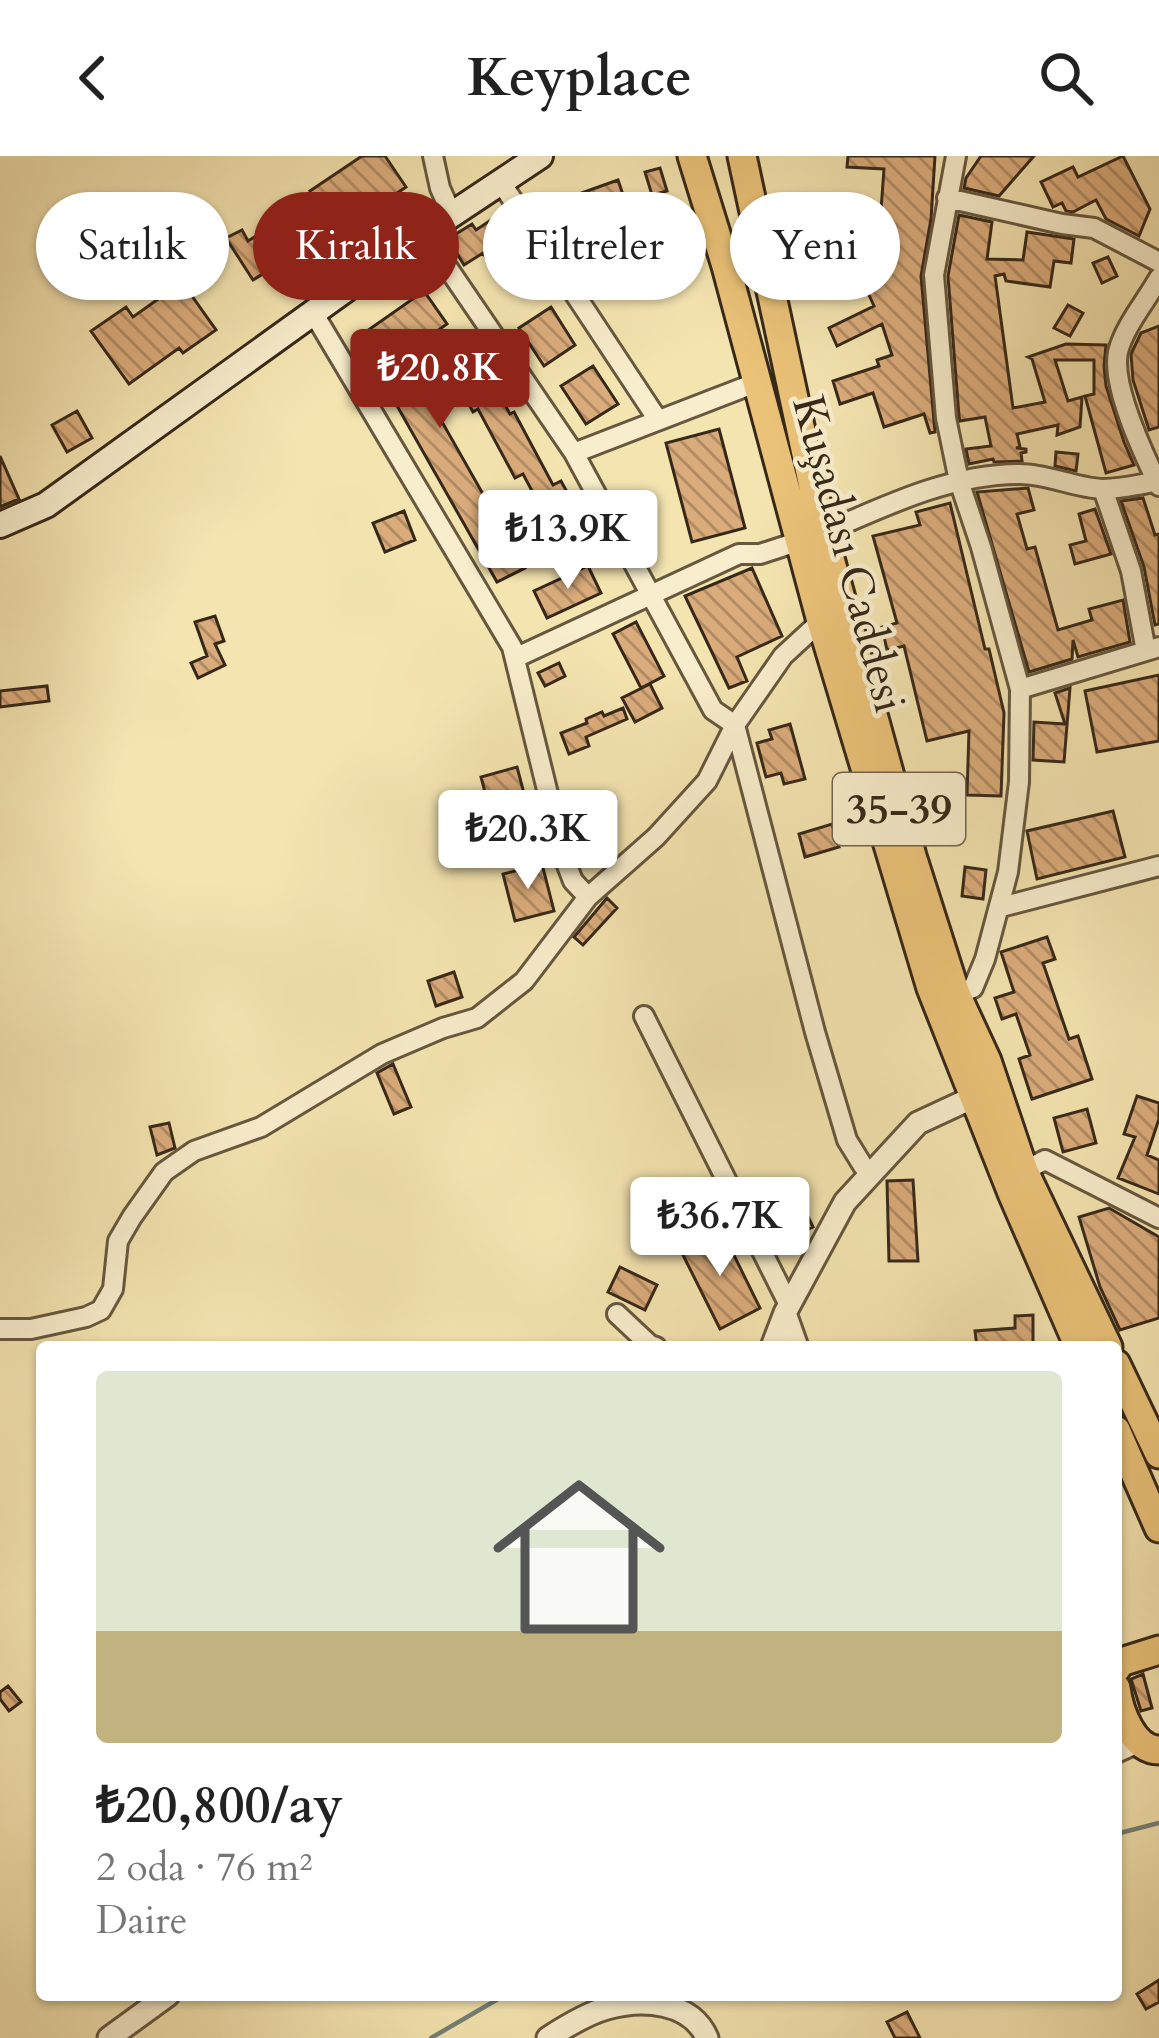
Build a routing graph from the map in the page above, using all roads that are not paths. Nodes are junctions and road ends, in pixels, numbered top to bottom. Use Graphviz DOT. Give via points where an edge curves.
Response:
graph roads {
  1 [pos="433,156"];
  2 [pos="681,156"];
  3 [pos="742,156"];
  4 [pos="956,156"];
  5 [pos="535,158"];
  6 [pos="697,169"];
  7 [pos="500,181"];
  8 [pos="442,192"];
  9 [pos="947,198"];
  10 [pos="459,210"];
  11 [pos="1159,262"];
  12 [pos="1159,278"];
  13 [pos="459,284"];
  14 [pos="333,300"];
  15 [pos="314,314"];
  16 [pos="758,382"];
  17 [pos="658,421"];
  18 [pos="574,453"];
  19 [pos="959,481"];
  20 [pos="1158,483"];
  21 [pos="1103,489"];
  22 [pos="0,525"];
  23 [pos="812,537"];
  24 [pos="650,593"];
  25 [pos="821,621"];
  26 [pos="1152,649"];
  27 [pos="515,658"];
  28 [pos="1020,689"];
  29 [pos="735,724"];
  30 [pos="1159,866"];
  31 [pos="588,897"];
  32 [pos="1001,907"];
  33 [pos="956,994"];
  34 [pos="644,1016"];
  35 [pos="974,1097"];
  36 [pos="1024,1171"];
  37 [pos="872,1173"];
  38 [pos="1159,1218"];
  39 [pos="787,1309"];
  40 [pos="617,1314"];
  41 [pos="0,1329"];
  42 [pos="646,1341"];
  43 [pos="774,1341"];
  44 [pos="795,1341"];
  45 [pos="1076,1341"];
  46 [pos="1105,1341"];
  47 [pos="1122,1377"];
  48 [pos="1122,1444"];
  49 [pos="1159,1454"];
  50 [pos="1159,1528"];
  51 [pos="1159,1650"];
  52 [pos="1122,1662"];
  53 [pos="1122,1711"];
  54 [pos="1138,1749"];
  55 [pos="160,2001"];
  56 [pos="109,2038"];
  57 [pos="548,2038"];
  58 [pos="707,2038"];
  1 -- 8 [label="street"];
  2 -- 6 [label="main road"];
  3 -- 23 [label="main road, Kuşadası Caddesi / 35-39"];
  4 -- 9 [label="street"];
  5 -- 7 [label="main road"];
  6 -- 16 [label="main road, Kuşadası Caddesi / 35-39"];
  7 -- 10 [label="main road"];
  7 -- 17 [label="street"];
  9 -- 11 [label="street" via="1094,228"];
  9 -- 19 [label="street" via="934,275"];
  12 -- 20 [label="street" via="1116,364"];
  13 -- 18 [label="street"];
  14 -- 15 [label="main road"];
  15 -- 22 [label="main road" via="46,505"];
  15 -- 27 [label="street"];
  16 -- 17 [label="street"];
  16 -- 23 [label="main road, Kuşadası Caddesi / 35-39"];
  17 -- 18 [label="street"];
  18 -- 24 [label="street"];
  19 -- 21 [label="street" via="1025,474"];
  19 -- 23 [label="street"];
  19 -- 28 [label="street"];
  20 -- 21 [label="street"];
  21 -- 26 [label="street"];
  23 -- 24 [label="street" via="739,554"];
  23 -- 25 [label="main road, Kuşadası Caddesi / 35-39"];
  23 -- 33 [label="main road, Kuşadası Caddesi / 35-39"];
  24 -- 27 [label="street"];
  24 -- 29 [label="street" via="713,710"];
  25 -- 29 [label="street" via="783,656"];
  25 -- 35 [label="main road, Kuşadası Caddesi / 35-39" via="931,988"];
  26 -- 28 [label="street"];
  27 -- 31 [label="street" via="563,855"];
  28 -- 32 [label="street" via="1018,782"];
  29 -- 31 [label="street" via="707,781"];
  29 -- 37 [label="street" via="814,1032 847,1140"];
  30 -- 32 [label="street"];
  31 -- 41 [label="street" via="524,980 477,1018 382,1054 261,1127 194,1151 164,1172 118,1241 113,1289 101,1310"];
  32 -- 33 [label="street" via="973,988"];
  33 -- 36 [label="main road, Kuşadası Caddesi / 35-39"];
  34 -- 39 [label="street"];
  35 -- 37 [label="street" via="918,1123"];
  35 -- 45 [label="main road, Kuşadası Caddesi / 35-39"];
  36 -- 38 [label="street" via="1045,1160"];
  36 -- 46 [label="main road, Kuşadası Caddesi / 35-39"];
  37 -- 39 [label="street" via="845,1202"];
  39 -- 43 [label="street"];
  39 -- 44 [label="street"];
  40 -- 42 [label="street"];
  47 -- 49 [label="main road"];
  48 -- 50 [label="main road"];
  51 -- 52 [label="main road"];
  53 -- 54 [label="main road"];
  55 -- 56 [label="street"];
  57 -- 58 [label="street" via="605,2008 650,2003 688,2013"];
}
